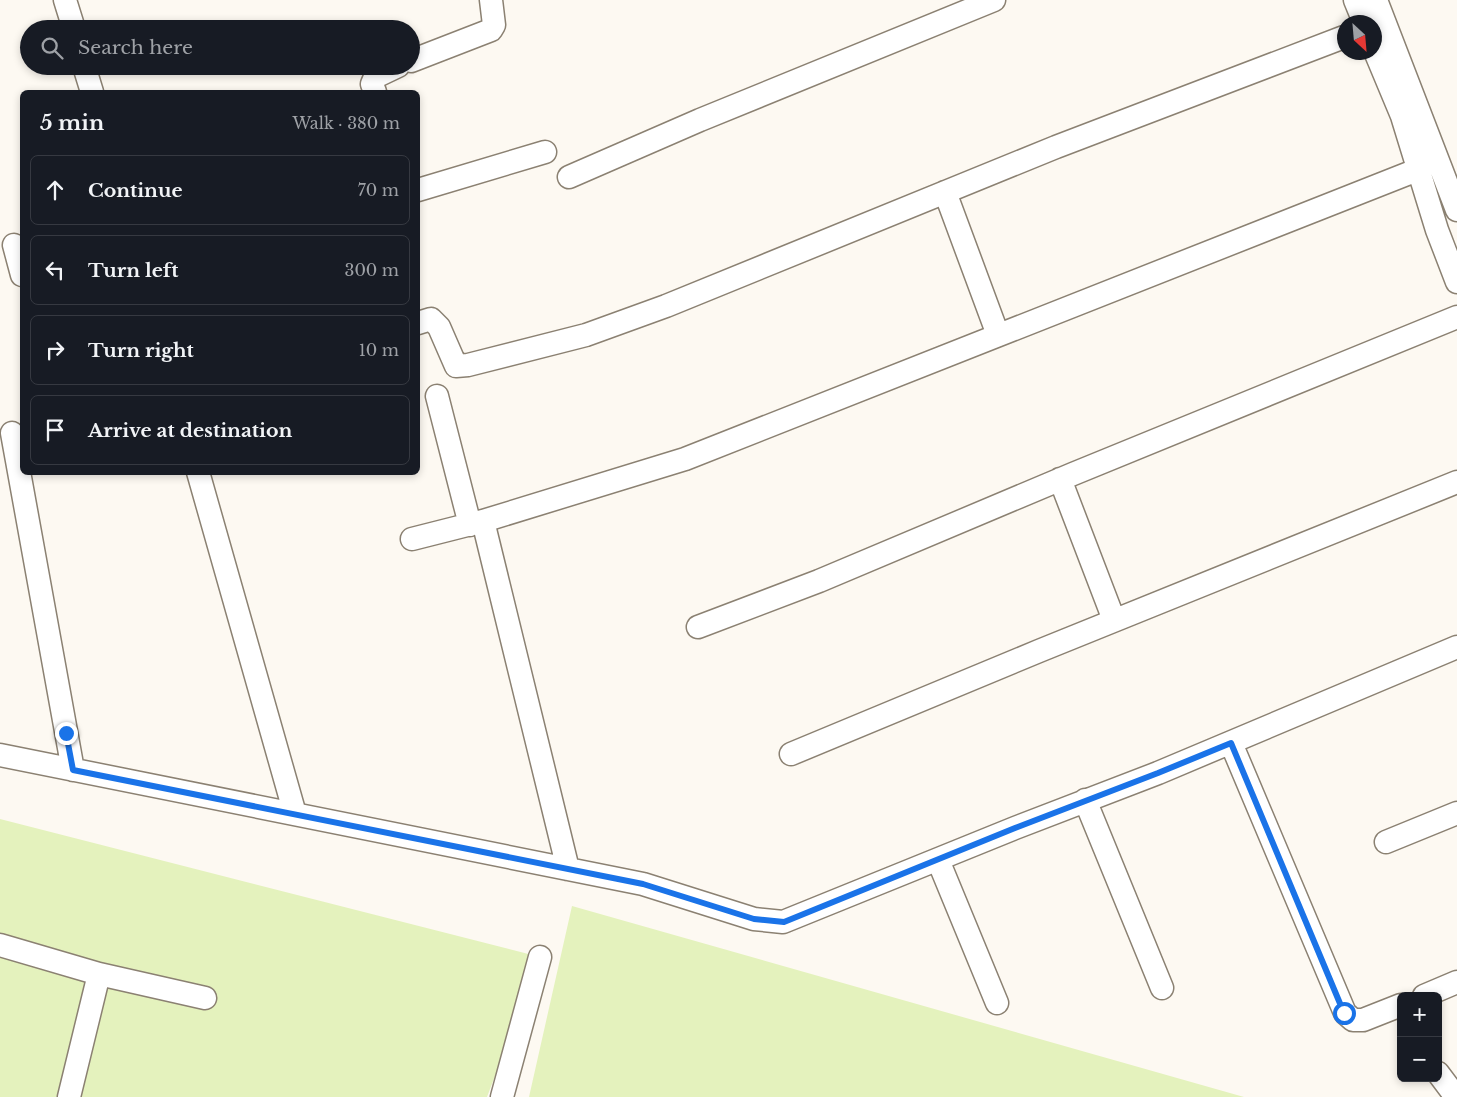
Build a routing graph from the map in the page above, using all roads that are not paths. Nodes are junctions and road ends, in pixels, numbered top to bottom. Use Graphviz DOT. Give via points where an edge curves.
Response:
graph roads {
  1 [pos="65,0"];
  2 [pos="491,0"];
  3 [pos="994,0"];
  4 [pos="1355,0"];
  5 [pos="1376,0"];
  6 [pos="1361,15"];
  7 [pos="71,20"];
  8 [pos="1337,40"];
  9 [pos="420,58"];
  10 [pos="1379,60"];
  11 [pos="87,75"];
  12 [pos="379,75"];
  13 [pos="91,90"];
  14 [pos="374,90"];
  15 [pos="545,152"];
  16 [pos="1418,170"];
  17 [pos="569,177"];
  18 [pos="420,189"];
  19 [pos="944,192"];
  20 [pos="1457,210"];
  21 [pos="12,246"];
  22 [pos="20,269"];
  23 [pos="1457,282"];
  24 [pos="1457,317"];
  25 [pos="420,322"];
  26 [pos="998,336"];
  27 [pos="437,396"];
  28 [pos="12,433"];
  29 [pos="199,475"];
  30 [pos="1060,479"];
  31 [pos="1457,482"];
  32 [pos="476,523"];
  33 [pos="412,539"];
  34 [pos="1114,620"];
  35 [pos="698,628"];
  36 [pos="1457,647"];
  37 [pos="1231,743"];
  38 [pos="791,754"];
  39 [pos="0,755"];
  40 [pos="73,770"];
  41 [pos="1085,800"];
  42 [pos="1457,813"];
  43 [pos="295,814"];
  44 [pos="1386,842"];
  45 [pos="938,860"];
  46 [pos="568,869"];
  47 [pos="0,944"];
  48 [pos="540,958"];
  49 [pos="99,974"];
  50 [pos="1457,982"];
  51 [pos="1162,988"];
  52 [pos="1433,992"];
  53 [pos="205,998"];
  54 [pos="997,1003"];
  55 [pos="1397,1013"];
  56 [pos="1442,1079"];
  57 [pos="69,1097"];
  58 [pos="502,1097"];
  59 [pos="1456,1097"];
  1 -- 7 [label="street"];
  2 -- 9 [label="street" via="494,25 491,30"];
  3 -- 17 [label="street"];
  4 -- 6 [label="street"];
  5 -- 20 [label="street"];
  8 -- 19 [label="street"];
  10 -- 16 [label="street" via="1402,116"];
  11 -- 13 [label="street"];
  12 -- 14 [label="street" via="372,84"];
  15 -- 18 [label="street"];
  16 -- 23 [label="street"];
  16 -- 26 [label="street"];
  19 -- 25 [label="street" via="666,306 586,335 468,365 456,366 439,327 431,319"];
  19 -- 26 [label="street"];
  21 -- 22 [label="street"];
  24 -- 30 [label="street"];
  26 -- 32 [label="street" via="685,459"];
  27 -- 32 [label="street"];
  28 -- 40 [label="street"];
  29 -- 43 [label="street"];
  30 -- 34 [label="street"];
  30 -- 35 [label="street" via="819,581"];
  31 -- 34 [label="street"];
  32 -- 33 [label="street"];
  32 -- 46 [label="street"];
  34 -- 38 [label="street"];
  36 -- 37 [label="street"];
  37 -- 41 [label="street"];
  37 -- 55 [label="street" via="1344,1013 1353,1020 1363,1020"];
  39 -- 40 [label="street"];
  40 -- 43 [label="street"];
  41 -- 45 [label="street"];
  41 -- 51 [label="street"];
  42 -- 44 [label="street"];
  43 -- 46 [label="street"];
  45 -- 46 [label="street" via="784,922 754,919 643,884"];
  45 -- 54 [label="street"];
  47 -- 49 [label="street"];
  48 -- 58 [label="street"];
  49 -- 53 [label="street"];
  49 -- 57 [label="street"];
  50 -- 52 [label="street"];
  56 -- 59 [label="street"];
}
